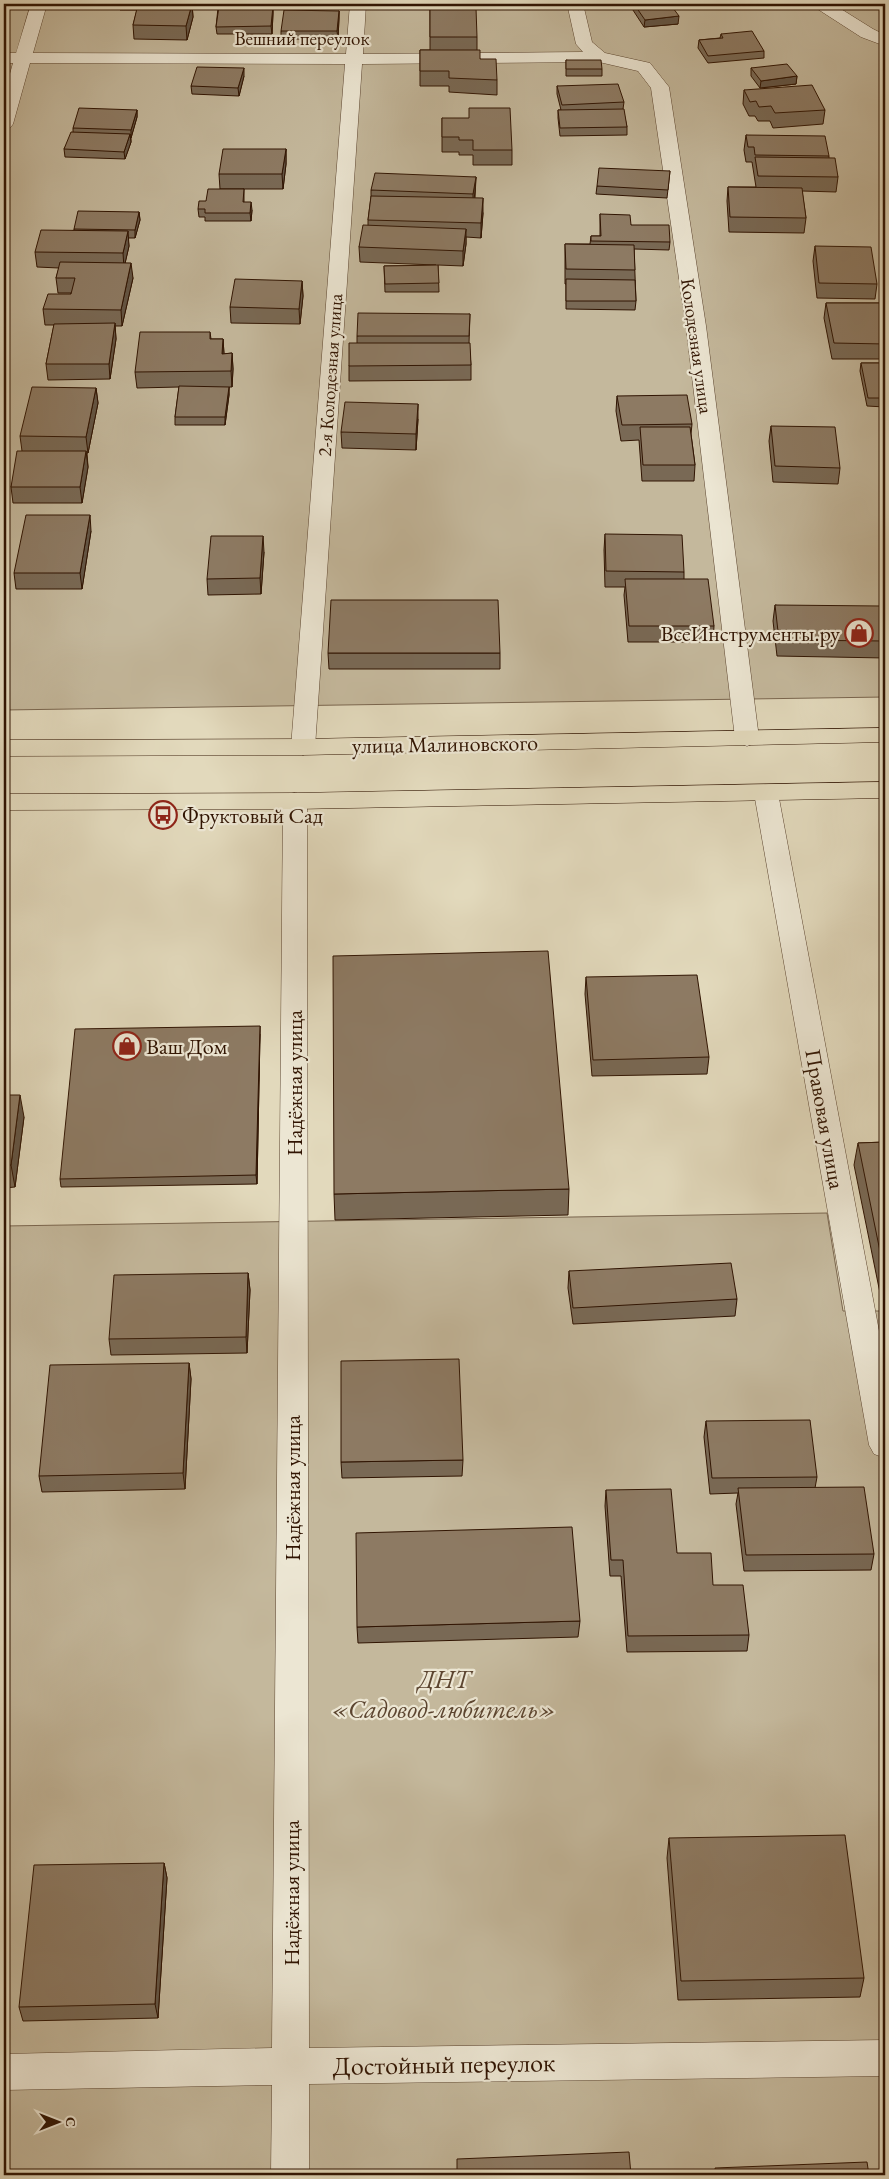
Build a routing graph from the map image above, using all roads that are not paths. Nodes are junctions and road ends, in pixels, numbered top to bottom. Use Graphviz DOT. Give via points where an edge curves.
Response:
graph roads {
  1 [pos="39,4"];
  2 [pos="358,4"];
  3 [pos="577,4"];
  4 [pos="822,4"];
  5 [pos="885,42"];
  6 [pos="4,58"];
  7 [pos="22,58"];
  8 [pos="600,58"];
  9 [pos="353,60"];
  10 [pos="4,124"];
  11 [pos="885,735"];
  12 [pos="746,738"];
  13 [pos="303,747"];
  14 [pos="4,748"];
  15 [pos="885,790"];
  16 [pos="766,793"];
  17 [pos="295,801"];
  18 [pos="4,802"];
  19 [pos="885,1445"];
  20 [pos="885,2058"];
  21 [pos="290,2066"];
  22 [pos="4,2072"];
  23 [pos="290,2175"];
  1 -- 7 [label="street"];
  2 -- 9 [label="street, 2-я Колодезная улица"];
  3 -- 8 [label="street" via="584,44"];
  4 -- 5 [label="street"];
  6 -- 7 [label="street, Вешний переулок"];
  7 -- 9 [label="street, Вешний переулок"];
  7 -- 10 [label="street"];
  8 -- 9 [label="street, Вешний переулок"];
  8 -- 12 [label="street, Колодезная улица" via="644,67 660,86 696,326"];
  9 -- 13 [label="street, 2-я Колодезная улица"];
  11 -- 12 [label="highway, улица Малиновского"];
  12 -- 13 [label="highway, улица Малиновского"];
  13 -- 14 [label="highway, улица Малиновского"];
  15 -- 16 [label="highway"];
  16 -- 17 [label="highway"];
  16 -- 19 [label="street, Правовая улица"];
  17 -- 18 [label="highway"];
  17 -- 21 [label="street, Надёжная улица"];
  20 -- 21 [label="street, Достойный переулок"];
  21 -- 22 [label="street, Достойный переулок"];
  21 -- 23 [label="street, Надёжная улица"];
}
